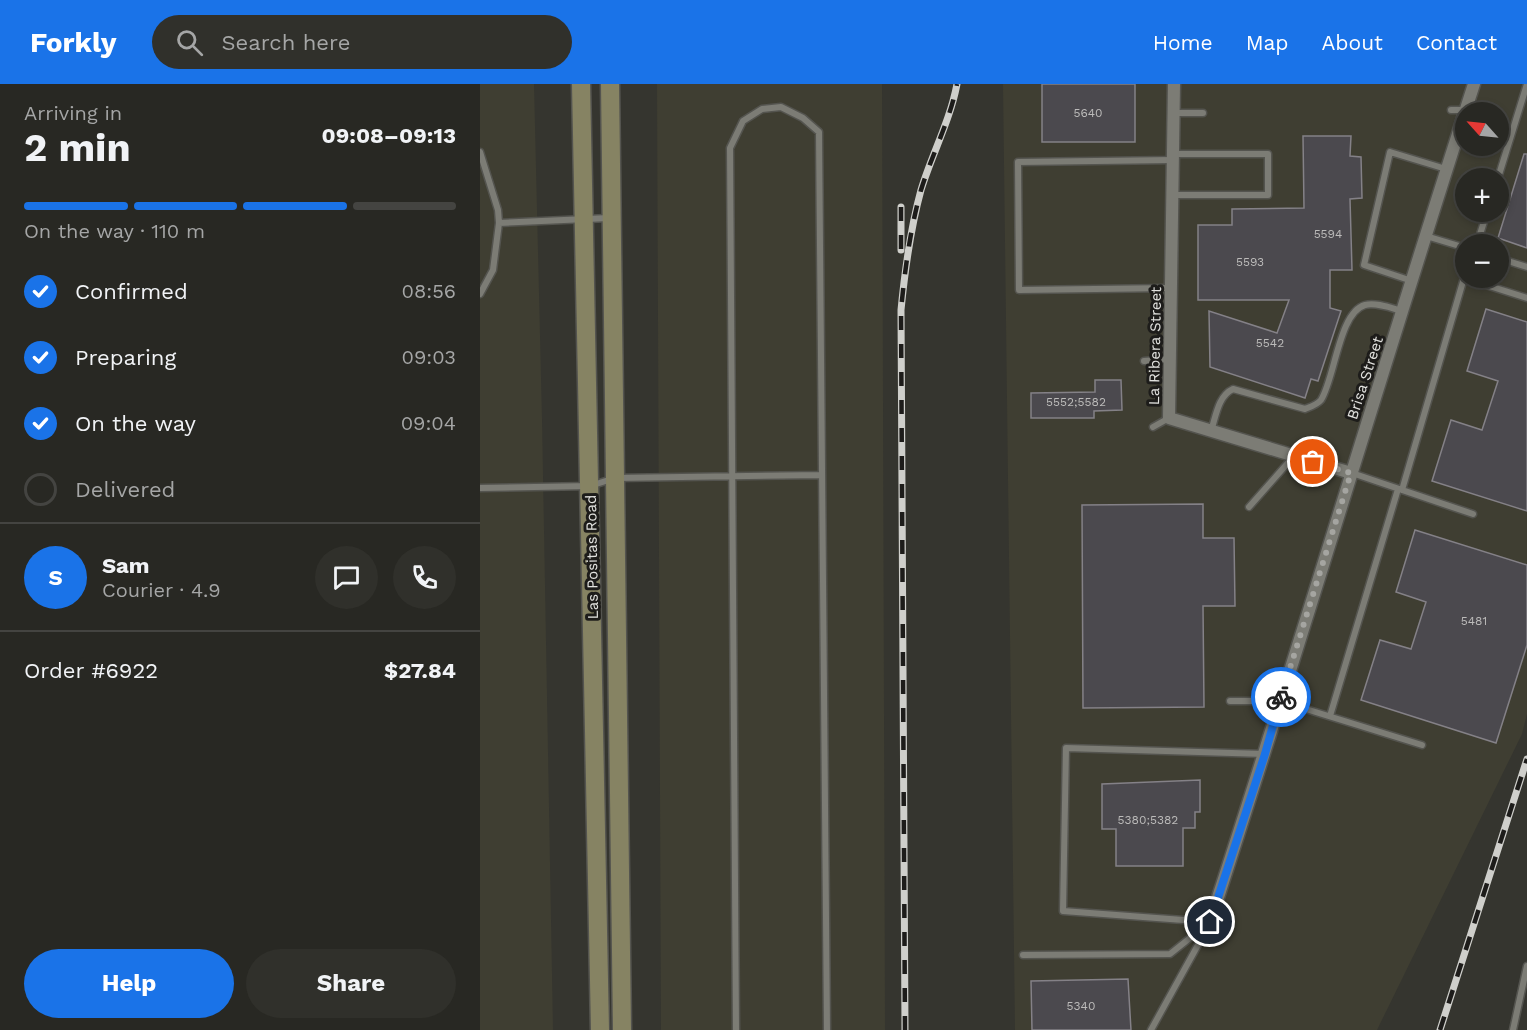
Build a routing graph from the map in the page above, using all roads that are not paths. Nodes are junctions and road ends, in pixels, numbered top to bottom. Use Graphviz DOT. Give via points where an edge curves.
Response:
graph roads {
  1 [pos="581,84"];
  2 [pos="610,84"];
  3 [pos="1174,84"];
  4 [pos="1474,84"];
  5 [pos="1527,84"];
  6 [pos="1468,102"];
  7 [pos="1451,110"];
  8 [pos="1455,110"];
  9 [pos="1174,113"];
  10 [pos="1203,113"];
  11 [pos="1455,145"];
  12 [pos="480,152"];
  13 [pos="1173,157"];
  14 [pos="1501,168"];
  15 [pos="1447,170"];
  16 [pos="1173,195"];
  17 [pos="612,218"];
  18 [pos="584,220"];
  19 [pos="499,222"];
  20 [pos="1426,236"];
  21 [pos="1455,245"];
  22 [pos="1509,261"];
  23 [pos="1527,267"];
  24 [pos="1412,281"];
  25 [pos="1171,288"];
  26 [pos="480,294"];
  27 [pos="1527,298"];
  28 [pos="1402,311"];
  29 [pos="1170,359"];
  30 [pos="1144,361"];
  31 [pos="1169,418"];
  32 [pos="1153,428"];
  33 [pos="1211,431"];
  34 [pos="1294,456"];
  35 [pos="1351,473"];
  36 [pos="822,475"];
  37 [pos="733,476"];
  38 [pos="615,478"];
  39 [pos="591,486"];
  40 [pos="480,488"];
  41 [pos="1400,489"];
  42 [pos="1249,507"];
  43 [pos="1473,514"];
  44 [pos="1280,701"];
  45 [pos="1230,702"];
  46 [pos="1330,716"];
  47 [pos="1422,745"];
  48 [pos="1265,754"];
  49 [pos="1210,922"];
  50 [pos="1023,955"];
  51 [pos="1527,966"];
  52 [pos="1152,1029"];
  53 [pos="600,1030"];
  54 [pos="622,1030"];
  55 [pos="736,1030"];
  56 [pos="826,1030"];
  57 [pos="1513,1030"];
  1 -- 18 [label="main road, Las Positas Road"];
  2 -- 17 [label="main road, Las Positas Road"];
  3 -- 9 [label="street, La Ribera Street"];
  4 -- 6 [label="street, Brisa Street"];
  5 -- 14 [label="lane"];
  7 -- 8 [label="lane"];
  9 -- 10 [label="lane"];
  9 -- 13 [label="street, La Ribera Street"];
  11 -- 15 [label="street, Brisa Street"];
  12 -- 19 [label="lane"];
  13 -- 16 [label="street, La Ribera Street"];
  13 -- 16 [label="lane" via="1268,154 1268,195"];
  13 -- 25 [label="lane" via="1018,162 1019,290"];
  15 -- 20 [label="street, Brisa Street"];
  15 -- 24 [label="lane" via="1390,152 1364,265"];
  16 -- 25 [label="street, La Ribera Street"];
  17 -- 18 [label="lane"];
  17 -- 38 [label="main road, Las Positas Road"];
  18 -- 19 [label="lane"];
  18 -- 39 [label="main road, Las Positas Road"];
  19 -- 26 [label="lane" via="493,270"];
  20 -- 21 [label="lane"];
  20 -- 24 [label="street, Brisa Street"];
  22 -- 23 [label="lane"];
  24 -- 28 [label="street, Brisa Street"];
  25 -- 29 [label="street, La Ribera Street"];
  27 -- 41 [label="lane" via="1464,278"];
  28 -- 33 [label="lane" via="1371,304 1353,311 1316,404 1305,409 1233,389 1221,400"];
  28 -- 35 [label="street, Brisa Street"];
  29 -- 30 [label="lane"];
  29 -- 31 [label="street, La Ribera Street"];
  31 -- 32 [label="lane"];
  31 -- 33 [label="street, La Ribera Street"];
  33 -- 34 [label="street, La Ribera Street"];
  34 -- 35 [label="street, La Ribera Street"];
  34 -- 42 [label="lane"];
  35 -- 41 [label="lane"];
  35 -- 44 [label="street, Brisa Street"];
  36 -- 37 [label="lane"];
  36 -- 37 [label="lane" via="819,132 781,107 762,109 744,121 730,148"];
  36 -- 56 [label="lane"];
  37 -- 38 [label="lane"];
  37 -- 55 [label="lane"];
  38 -- 39 [label="lane"];
  38 -- 54 [label="main road, Las Positas Road"];
  39 -- 40 [label="lane"];
  39 -- 53 [label="main road, Las Positas Road"];
  41 -- 43 [label="lane"];
  41 -- 46 [label="lane"];
  44 -- 45 [label="lane"];
  44 -- 46 [label="lane"];
  44 -- 48 [label="street, Brisa Street"];
  46 -- 47 [label="lane"];
  48 -- 49 [label="street, Brisa Street"];
  48 -- 49 [label="lane" via="1066,748 1063,911"];
  49 -- 50 [label="lane" via="1170,954"];
  49 -- 52 [label="lane"];
  51 -- 57 [label="lane"];
}
